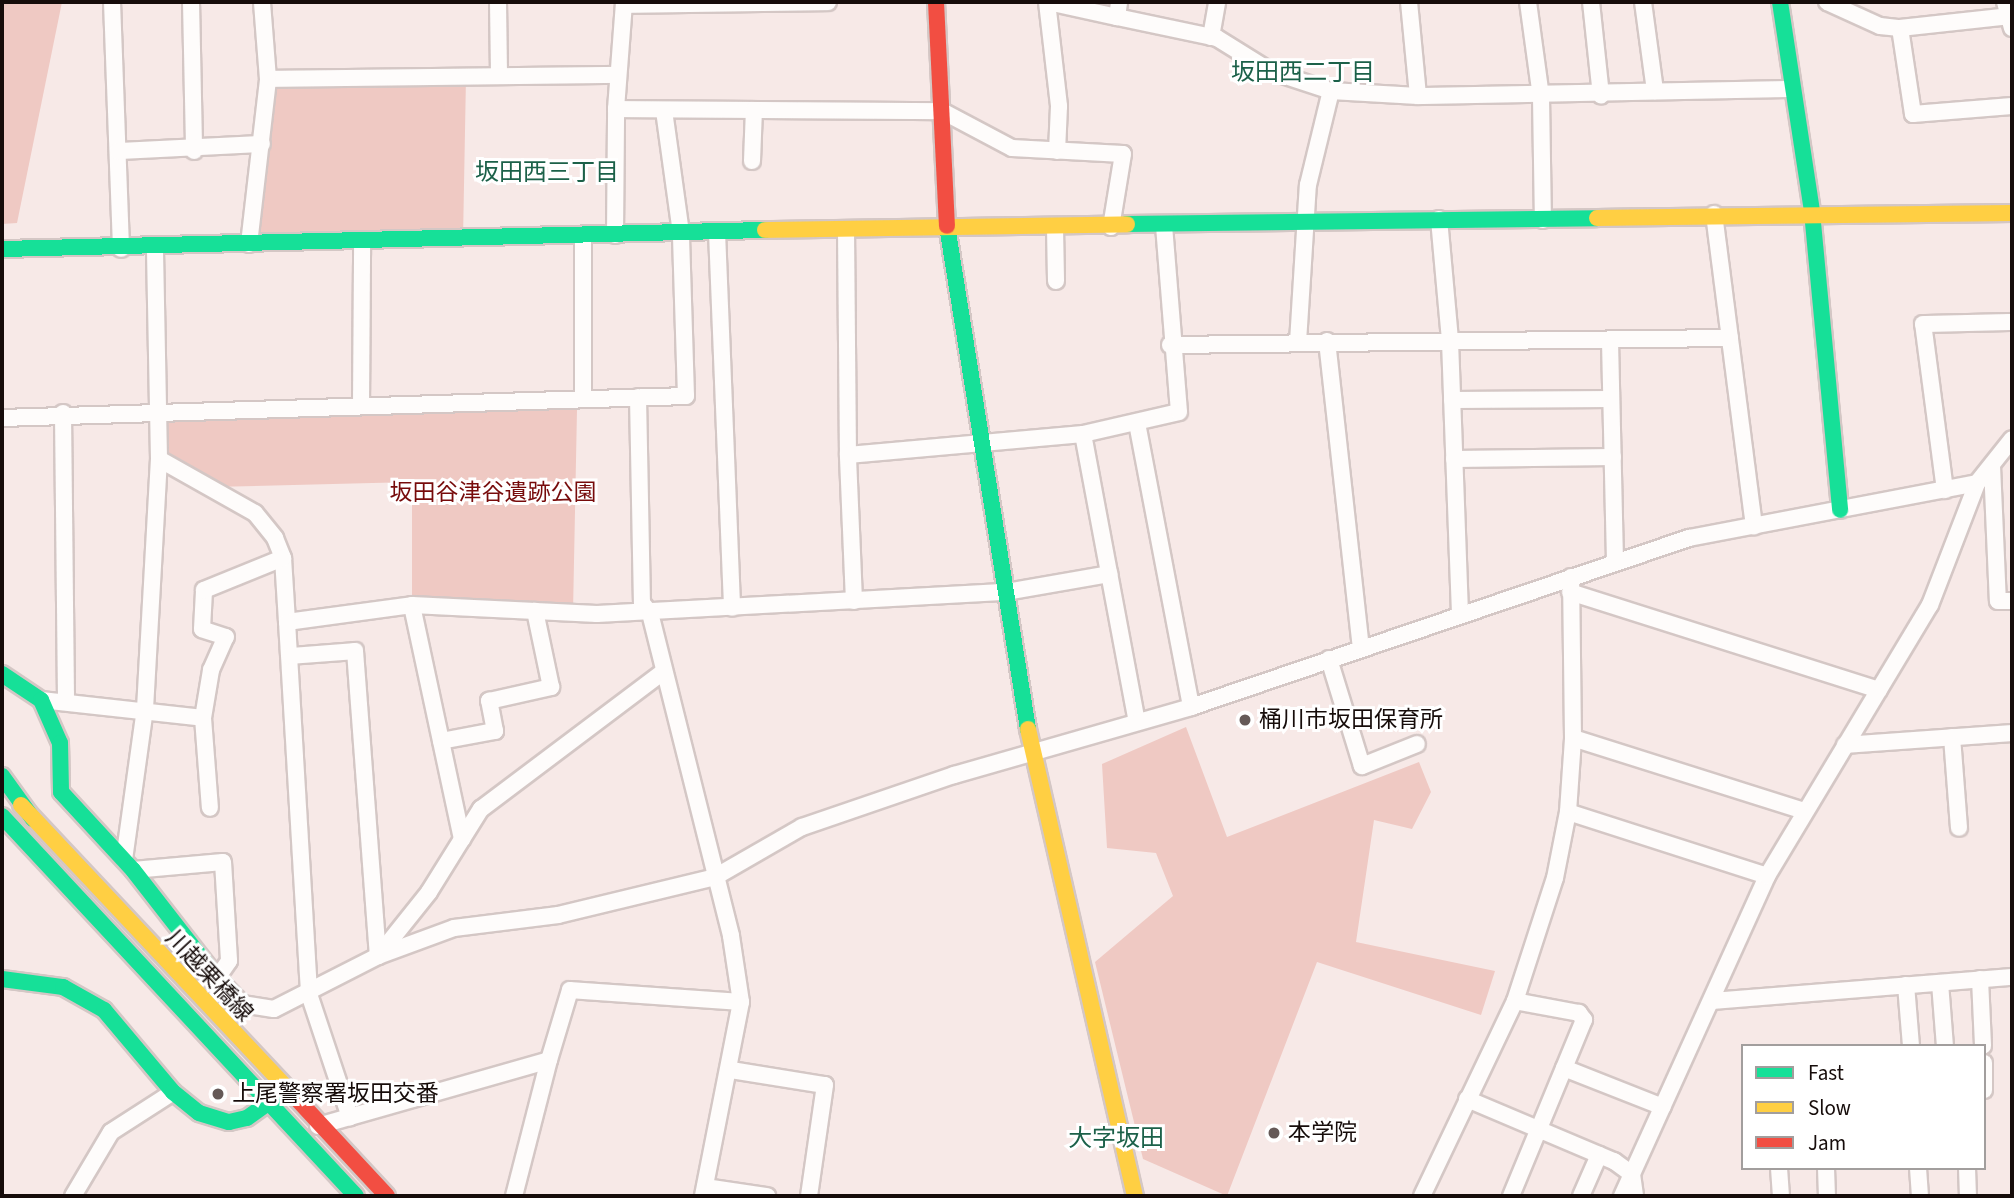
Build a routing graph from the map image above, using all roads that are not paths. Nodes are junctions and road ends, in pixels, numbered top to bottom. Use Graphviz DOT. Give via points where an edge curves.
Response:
graph roads {
  1 [pos="111,2"];
  2 [pos="191,2"];
  3 [pos="262,2"];
  4 [pos="498,2"];
  5 [pos="828,2"];
  6 [pos="936,2"];
  7 [pos="1047,2"];
  8 [pos="1217,2"];
  9 [pos="1409,2"];
  10 [pos="1528,2"];
  11 [pos="1591,2"];
  12 [pos="1643,2"];
  13 [pos="1780,2"];
  14 [pos="1827,2"];
  15 [pos="624,3"];
  16 [pos="1118,10"];
  17 [pos="2009,15"];
  18 [pos="1900,27"];
  19 [pos="1211,37"];
  20 [pos="618,75"];
  21 [pos="499,76"];
  22 [pos="268,79"];
  23 [pos="1793,89"];
  24 [pos="1331,91"];
  25 [pos="1655,91"];
  26 [pos="1601,95"];
  27 [pos="1418,96"];
  28 [pos="1541,97"];
  29 [pos="2012,106"];
  30 [pos="616,109"];
  31 [pos="664,110"];
  32 [pos="754,110"];
  33 [pos="942,111"];
  34 [pos="262,144"];
  35 [pos="118,151"];
  36 [pos="194,151"];
  37 [pos="1057,151"];
  38 [pos="752,160"];
  39 [pos="1812,212"];
  40 [pos="2012,213"];
  41 [pos="1714,214"];
  42 [pos="1439,219"];
  43 [pos="1543,220"];
  44 [pos="1164,225"];
  45 [pos="1306,225"];
  46 [pos="947,226"];
  47 [pos="1111,227"];
  48 [pos="1055,228"];
  49 [pos="846,229"];
  50 [pos="717,232"];
  51 [pos="681,233"];
  52 [pos="615,235"];
  53 [pos="583,236"];
  54 [pos="362,241"];
  55 [pos="250,244"];
  56 [pos="155,247"];
  57 [pos="2,249"];
  58 [pos="121,249"];
  59 [pos="1056,281"];
  60 [pos="2012,322"];
  61 [pos="1730,338"];
  62 [pos="1327,341"];
  63 [pos="1450,341"];
  64 [pos="1610,341"];
  65 [pos="1298,342"];
  66 [pos="1170,345"];
  67 [pos="638,397"];
  68 [pos="583,399"];
  69 [pos="1611,399"];
  70 [pos="1452,400"];
  71 [pos="361,404"];
  72 [pos="157,409"];
  73 [pos="63,413"];
  74 [pos="2,418"];
  75 [pos="1137,423"];
  76 [pos="1083,434"];
  77 [pos="2012,439"];
  78 [pos="982,443"];
  79 [pos="848,455"];
  80 [pos="1613,457"];
  81 [pos="159,459"];
  82 [pos="1454,459"];
  83 [pos="1992,466"];
  84 [pos="1977,482"];
  85 [pos="1945,490"];
  86 [pos="1840,510"];
  87 [pos="1754,526"];
  88 [pos="283,558"];
  89 [pos="1615,561"];
  90 [pos="1109,574"];
  91 [pos="1571,585"];
  92 [pos="1006,593"];
  93 [pos="854,601"];
  94 [pos="2012,601"];
  95 [pos="412,606"];
  96 [pos="732,608"];
  97 [pos="535,611"];
  98 [pos="650,613"];
  99 [pos="1460,613"];
  100 [pos="288,622"];
  101 [pos="1362,647"];
  102 [pos="290,656"];
  103 [pos="1329,659"];
  104 [pos="663,672"];
  105 [pos="2,674"];
  106 [pos="1879,691"];
  107 [pos="66,700"];
  108 [pos="41,701"];
  109 [pos="1191,707"];
  110 [pos="145,709"];
  111 [pos="203,718"];
  112 [pos="1138,722"];
  113 [pos="2012,733"];
  114 [pos="1952,737"];
  115 [pos="1573,738"];
  116 [pos="441,741"];
  117 [pos="1417,744"];
  118 [pos="1845,746"];
  119 [pos="1032,752"];
  120 [pos="2,776"];
  121 [pos="2,784"];
  122 [pos="210,808"];
  123 [pos="1804,811"];
  124 [pos="1568,812"];
  125 [pos="2,816"];
  126 [pos="33,819"];
  127 [pos="1959,828"];
  128 [pos="462,839"];
  129 [pos="128,865"];
  130 [pos="1767,876"];
  131 [pos="715,877"];
  132 [pos="379,956"];
  133 [pos="2012,977"];
  134 [pos="217,978"];
  135 [pos="2,979"];
  136 [pos="1980,979"];
  137 [pos="1940,983"];
  138 [pos="1906,985"];
  139 [pos="309,994"];
  140 [pos="1516,1000"];
  141 [pos="1712,1001"];
  142 [pos="741,1002"];
  143 [pos="1911,1044"];
  144 [pos="1945,1044"];
  145 [pos="1983,1044"];
  146 [pos="548,1060"];
  147 [pos="1564,1068"];
  148 [pos="731,1070"];
  149 [pos="284,1091"];
  150 [pos="173,1092"];
  151 [pos="1467,1099"];
  152 [pos="267,1106"];
  153 [pos="1663,1107"];
  154 [pos="350,1117"];
  155 [pos="318,1126"];
  156 [pos="1538,1129"];
  157 [pos="1599,1155"];
  158 [pos="1779,1170"];
  159 [pos="1826,1170"];
  160 [pos="1918,1170"];
  161 [pos="1967,1170"];
  162 [pos="1632,1174"];
  163 [pos="704,1192"];
  164 [pos="73,1196"];
  165 [pos="356,1196"];
  166 [pos="387,1196"];
  167 [pos="514,1196"];
  168 [pos="767,1196"];
  169 [pos="809,1196"];
  170 [pos="1135,1196"];
  171 [pos="1422,1196"];
  172 [pos="1511,1196"];
  173 [pos="1581,1196"];
  174 [pos="1622,1196"];
  175 [pos="1635,1196"];
  176 [pos="1781,1196"];
  177 [pos="1826,1196"];
  178 [pos="1920,1196"];
  179 [pos="1968,1196"];
  1 -- 35 [label="street"];
  2 -- 36 [label="street"];
  3 -- 22 [label="street"];
  4 -- 21 [label="street"];
  5 -- 15 [label="street"];
  6 -- 33 [label="main road"];
  7 -- 16 [label="street"];
  7 -- 37 [label="street" via="1059,106"];
  8 -- 19 [label="street"];
  9 -- 27 [label="street"];
  10 -- 28 [label="street"];
  11 -- 26 [label="street"];
  12 -- 25 [label="street"];
  13 -- 23 [label="main road"];
  14 -- 18 [label="street" via="1880,26"];
  15 -- 20 [label="street"];
  16 -- 19 [label="street"];
  17 -- 18 [label="street"];
  18 -- 29 [label="street" via="1913,114"];
  19 -- 24 [label="street" via="1270,71"];
  20 -- 21 [label="street"];
  20 -- 30 [label="street"];
  21 -- 22 [label="street"];
  22 -- 34 [label="street"];
  23 -- 25 [label="street"];
  23 -- 39 [label="main road"];
  24 -- 27 [label="street"];
  24 -- 45 [label="street" via="1308,185"];
  25 -- 26 [label="street"];
  26 -- 28 [label="street"];
  27 -- 28 [label="street"];
  28 -- 43 [label="street"];
  30 -- 31 [label="street"];
  30 -- 52 [label="street"];
  31 -- 32 [label="street"];
  31 -- 51 [label="street"];
  32 -- 33 [label="street"];
  32 -- 38 [label="street"];
  33 -- 37 [label="street" via="1012,148"];
  33 -- 46 [label="main road"];
  34 -- 36 [label="street"];
  34 -- 55 [label="street"];
  35 -- 36 [label="street"];
  35 -- 58 [label="street"];
  37 -- 47 [label="street" via="1122,154"];
  39 -- 40 [label="main road"];
  39 -- 41 [label="main road"];
  39 -- 86 [label="main road"];
  41 -- 43 [label="main road"];
  41 -- 61 [label="street"];
  42 -- 43 [label="main road"];
  42 -- 45 [label="main road"];
  42 -- 63 [label="street"];
  44 -- 45 [label="main road"];
  44 -- 47 [label="main road"];
  44 -- 66 [label="street"];
  45 -- 65 [label="street"];
  46 -- 48 [label="main road"];
  46 -- 49 [label="main road"];
  46 -- 78 [label="main road"];
  47 -- 48 [label="main road"];
  48 -- 59 [label="street"];
  49 -- 50 [label="main road"];
  49 -- 79 [label="street"];
  50 -- 51 [label="main road"];
  50 -- 96 [label="street"];
  51 -- 52 [label="main road"];
  51 -- 67 [label="street" via="685,396"];
  52 -- 53 [label="main road"];
  53 -- 54 [label="main road"];
  53 -- 68 [label="street"];
  54 -- 55 [label="main road"];
  54 -- 71 [label="street"];
  55 -- 56 [label="main road"];
  56 -- 58 [label="main road"];
  56 -- 72 [label="street"];
  57 -- 58 [label="main road"];
  60 -- 85 [label="street" via="1923,324"];
  61 -- 64 [label="street"];
  61 -- 87 [label="street"];
  62 -- 63 [label="street"];
  62 -- 65 [label="street"];
  62 -- 101 [label="street"];
  63 -- 64 [label="street"];
  63 -- 70 [label="street"];
  64 -- 69 [label="street"];
  65 -- 66 [label="street"];
  66 -- 75 [label="street" via="1179,412"];
  67 -- 68 [label="street"];
  67 -- 98 [label="street" via="642,603"];
  68 -- 71 [label="street"];
  69 -- 70 [label="street"];
  69 -- 80 [label="street"];
  70 -- 82 [label="street"];
  71 -- 72 [label="street"];
  72 -- 73 [label="street"];
  72 -- 81 [label="street"];
  73 -- 74 [label="street"];
  73 -- 107 [label="street"];
  75 -- 76 [label="street"];
  75 -- 109 [label="street"];
  76 -- 78 [label="street"];
  76 -- 90 [label="street"];
  77 -- 83 [label="street"];
  78 -- 79 [label="street"];
  78 -- 92 [label="main road"];
  79 -- 93 [label="street"];
  80 -- 82 [label="street"];
  80 -- 89 [label="street"];
  81 -- 88 [label="street" via="255,513"];
  81 -- 110 [label="street"];
  82 -- 99 [label="street"];
  83 -- 84 [label="street"];
  83 -- 94 [label="street" via="1998,601"];
  84 -- 85 [label="street"];
  84 -- 106 [label="street" via="1930,605"];
  85 -- 86 [label="street"];
  86 -- 87 [label="street"];
  87 -- 89 [label="street" via="1689,538"];
  88 -- 100 [label="street"];
  88 -- 111 [label="street" via="204,590 202,629 226,637 211,670"];
  89 -- 91 [label="street"];
  90 -- 92 [label="street"];
  90 -- 112 [label="street"];
  91 -- 99 [label="street"];
  91 -- 106 [label="street"];
  91 -- 115 [label="street"];
  92 -- 93 [label="street"];
  92 -- 119 [label="main road"];
  93 -- 96 [label="street"];
  95 -- 97 [label="street"];
  95 -- 100 [label="street"];
  95 -- 116 [label="street"];
  96 -- 98 [label="street"];
  97 -- 98 [label="street"];
  97 -- 116 [label="street" via="551,687 489,701 495,731"];
  98 -- 104 [label="street"];
  99 -- 101 [label="street"];
  100 -- 102 [label="street"];
  101 -- 103 [label="street"];
  102 -- 132 [label="street" via="355,651"];
  102 -- 139 [label="street"];
  103 -- 109 [label="street"];
  103 -- 117 [label="street" via="1362,766"];
  104 -- 128 [label="street" via="481,809"];
  104 -- 131 [label="street"];
  105 -- 108 [label="main road"];
  106 -- 118 [label="street"];
  107 -- 108 [label="street"];
  107 -- 110 [label="street"];
  108 -- 129 [label="main road" via="60,743 61,792"];
  109 -- 112 [label="street"];
  110 -- 111 [label="street"];
  110 -- 129 [label="street"];
  111 -- 122 [label="street"];
  112 -- 119 [label="street"];
  113 -- 114 [label="street"];
  114 -- 118 [label="street"];
  114 -- 127 [label="street"];
  115 -- 123 [label="street"];
  115 -- 124 [label="street"];
  116 -- 128 [label="street"];
  118 -- 123 [label="street"];
  119 -- 131 [label="street" via="802,827"];
  119 -- 170 [label="main road"];
  120 -- 126 [label="main road"];
  121 -- 126 [label="main road, 川越栗橋線"];
  123 -- 130 [label="street"];
  124 -- 130 [label="street"];
  124 -- 140 [label="street" via="1555,878"];
  125 -- 152 [label="main road, 川越栗橋線"];
  126 -- 149 [label="main road, 川越栗橋線"];
  128 -- 132 [label="street"];
  129 -- 134 [label="main road"];
  129 -- 134 [label="street" via="223,862 229,961"];
  130 -- 141 [label="street"];
  131 -- 132 [label="street" via="558,915 454,928"];
  131 -- 142 [label="street"];
  132 -- 139 [label="street"];
  133 -- 136 [label="street"];
  134 -- 139 [label="street" via="242,1004 274,1009"];
  135 -- 150 [label="main road" via="63,987 95,1004"];
  136 -- 137 [label="street"];
  136 -- 145 [label="street"];
  137 -- 138 [label="street"];
  137 -- 144 [label="street"];
  138 -- 141 [label="street"];
  138 -- 143 [label="street"];
  139 -- 154 [label="street"];
  140 -- 147 [label="street" via="1578,1013 1584,1020"];
  140 -- 151 [label="street"];
  141 -- 153 [label="street"];
  142 -- 146 [label="street" via="570,990"];
  142 -- 148 [label="street"];
  146 -- 154 [label="street"];
  146 -- 167 [label="street"];
  147 -- 153 [label="street"];
  147 -- 156 [label="street"];
  148 -- 163 [label="street"];
  148 -- 169 [label="street" via="825,1085"];
  149 -- 152 [label="main road"];
  149 -- 155 [label="main road, 川越栗橋線"];
  150 -- 152 [label="main road" via="186,1106 214,1119 247,1118"];
  150 -- 164 [label="street" via="111,1132"];
  151 -- 156 [label="street"];
  151 -- 171 [label="street"];
  152 -- 165 [label="main road, 川越栗橋線"];
  153 -- 162 [label="street"];
  154 -- 155 [label="street"];
  155 -- 166 [label="main road, 川越栗橋線"];
  156 -- 157 [label="street"];
  156 -- 172 [label="street"];
  157 -- 162 [label="street"];
  157 -- 173 [label="street"];
  158 -- 176 [label="street"];
  159 -- 177 [label="street"];
  160 -- 178 [label="street"];
  161 -- 179 [label="street"];
  162 -- 174 [label="street"];
  162 -- 175 [label="street"];
  163 -- 168 [label="street"];
}
